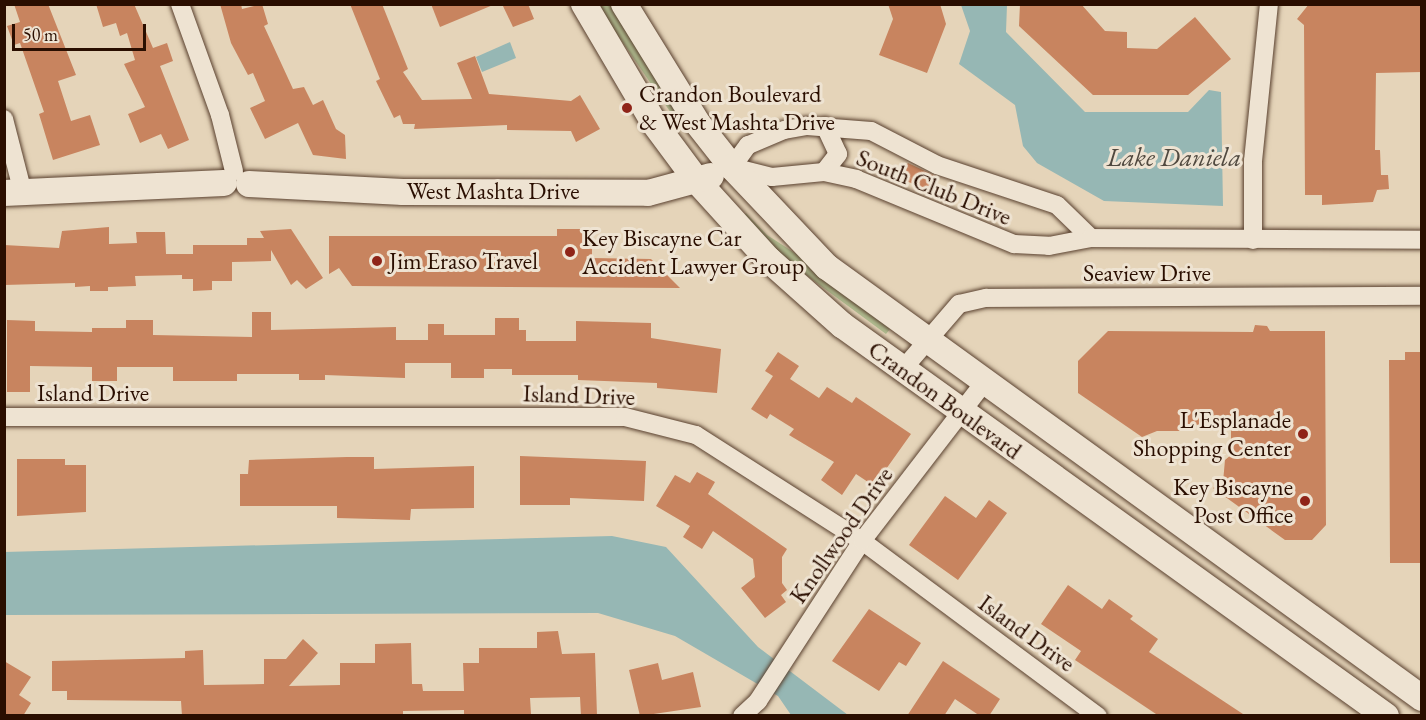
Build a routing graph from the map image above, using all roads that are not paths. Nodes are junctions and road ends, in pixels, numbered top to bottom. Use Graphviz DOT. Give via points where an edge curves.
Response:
graph roads {
  1 [pos="180,4"];
  2 [pos="584,4"];
  3 [pos="624,4"];
  4 [pos="1269,4"];
  5 [pos="4,119"];
  6 [pos="825,126"];
  7 [pos="732,167"];
  8 [pos="824,172"];
  9 [pos="236,180"];
  10 [pos="697,181"];
  11 [pos="14,193"];
  12 [pos="1091,238"];
  13 [pos="1253,240"];
  14 [pos="1422,240"];
  15 [pos="1422,296"];
  16 [pos="925,341"];
  17 [pos="903,369"];
  18 [pos="983,384"];
  19 [pos="962,413"];
  20 [pos="4,417"];
  21 [pos="862,541"];
  22 [pos="1422,698"];
  23 [pos="742,716"];
  24 [pos="1098,716"];
  25 [pos="1386,716"];
  1 -- 9 [label="street" via="220,115"];
  2 -- 10 [label="main road, Crandon Boulevard" via="621,72"];
  3 -- 7 [label="main road, Crandon Boulevard" via="662,71"];
  4 -- 13 [label="street" via="1253,161"];
  5 -- 11 [label="street"];
  6 -- 7 [label="street, South Club Drive" via="764,137 748,145"];
  6 -- 8 [label="street" via="838,154"];
  6 -- 12 [label="street, South Club Drive" via="880,134 937,165 1057,205"];
  7 -- 8 [label="street, South Club Drive" via="772,177"];
  7 -- 10 [label="main road, West Mashta Drive"];
  7 -- 16 [label="main road, Crandon Boulevard" via="827,267"];
  8 -- 12 [label="street, South Club Drive" via="856,179 1014,244 1049,246"];
  9 -- 10 [label="main road, West Mashta Drive" via="403,192 648,193"];
  9 -- 11 [label="main road, West Mashta Drive"];
  10 -- 17 [label="main road, Crandon Boulevard" via="769,260 842,325"];
  12 -- 13 [label="street, South Club Drive"];
  13 -- 14 [label="street, South Club Drive"];
  15 -- 16 [label="street, Seaview Drive" via="986,298 959,304"];
  16 -- 17 [label="street, Seaview Drive"];
  16 -- 18 [label="main road, Crandon Boulevard"];
  17 -- 19 [label="main road, Crandon Boulevard"];
  18 -- 19 [label="street, Knollwood Drive"];
  18 -- 22 [label="main road, Crandon Boulevard"];
  19 -- 21 [label="street, Knollwood Drive"];
  19 -- 25 [label="main road, Crandon Boulevard"];
  20 -- 21 [label="street, Island Drive" via="625,417 696,435"];
  21 -- 23 [label="street, Knollwood Drive" via="763,692"];
  21 -- 24 [label="street, Island Drive"];
}
